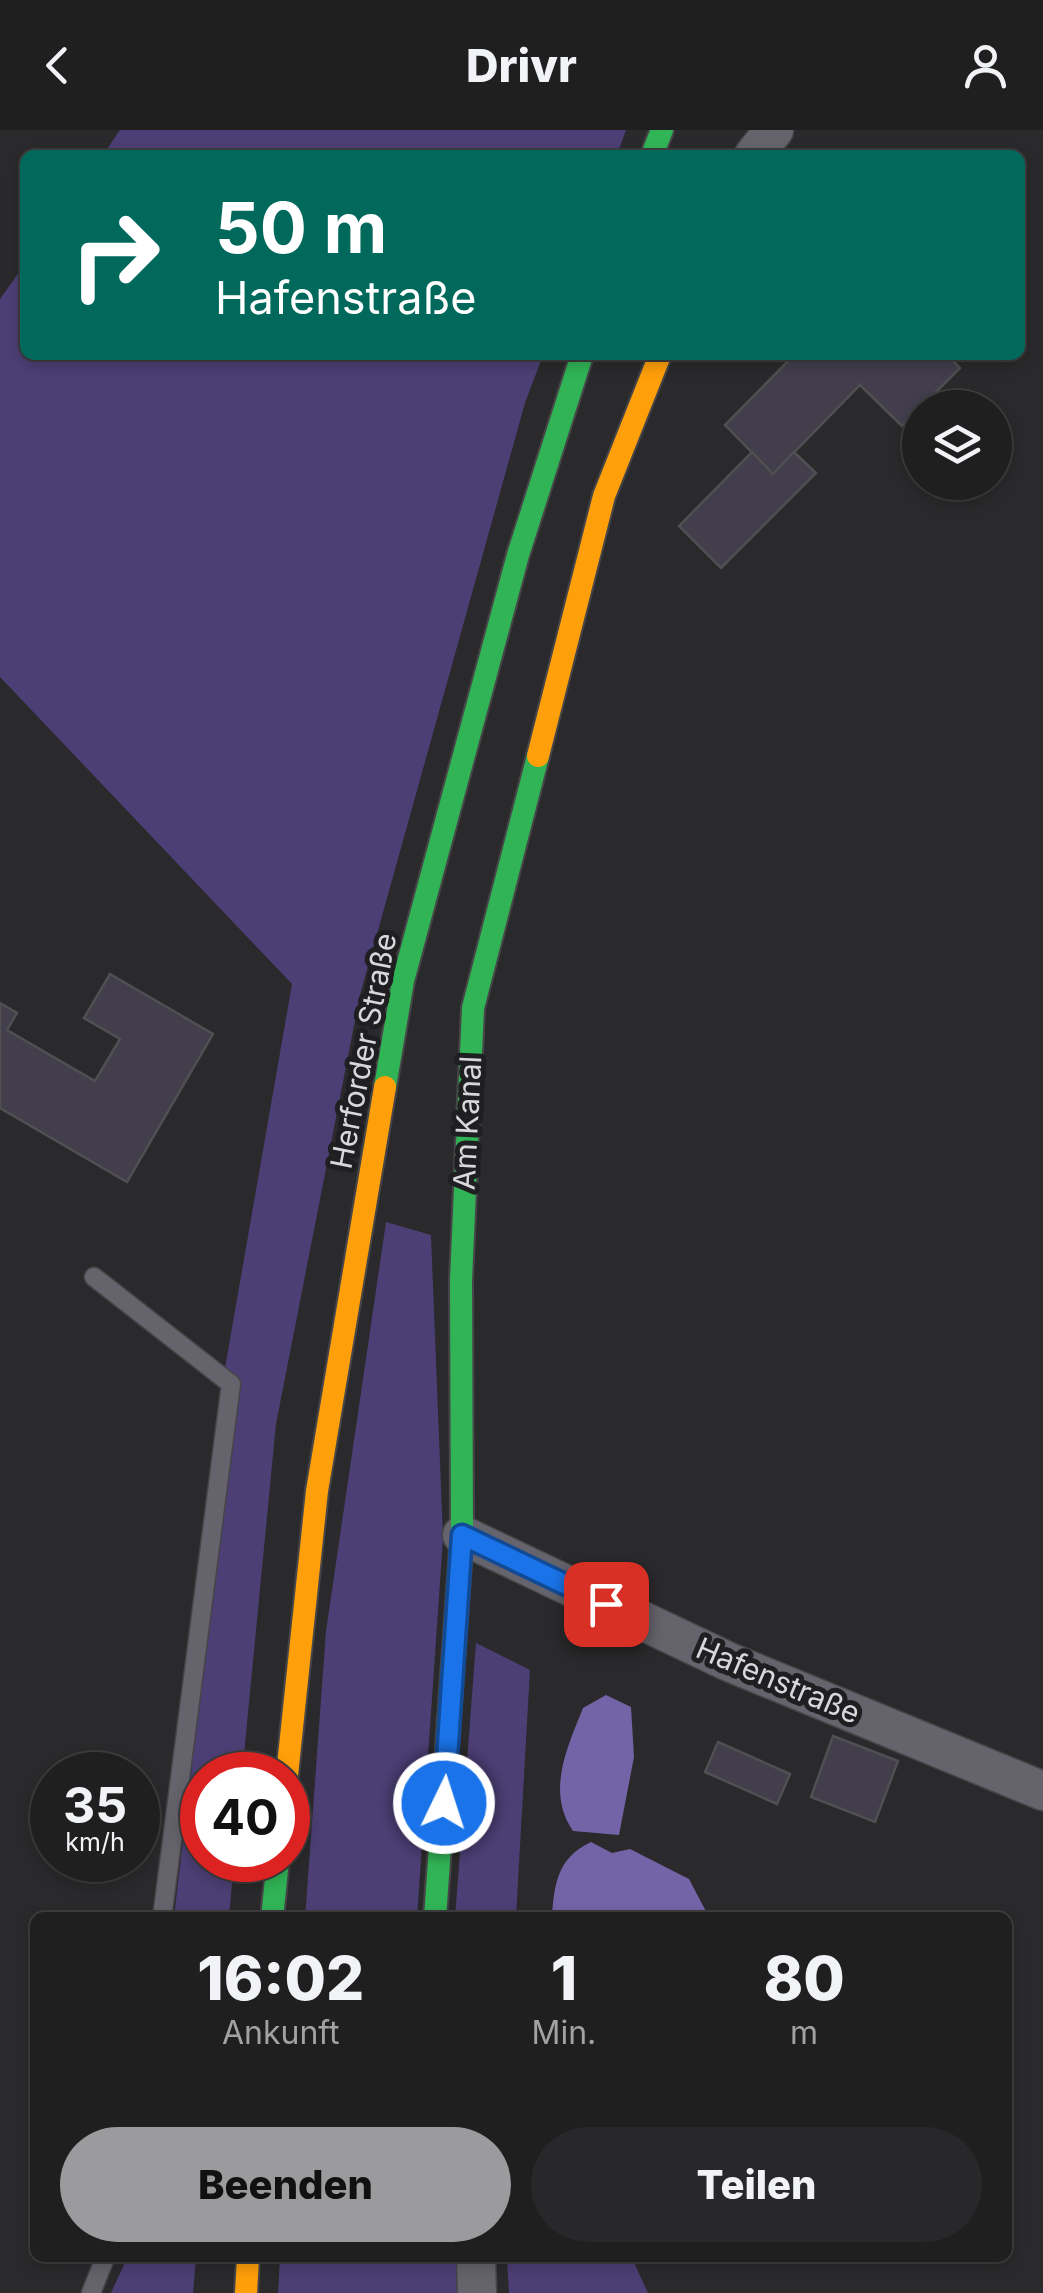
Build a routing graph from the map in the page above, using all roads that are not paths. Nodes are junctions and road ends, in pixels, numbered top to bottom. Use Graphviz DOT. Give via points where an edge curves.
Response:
graph roads {
  1 [pos="774,130"];
  2 [pos="758,150"];
  3 [pos="580,360"];
  4 [pos="658,360"];
  5 [pos="94,1277"];
  6 [pos="462,1535"];
  7 [pos="289,1752"];
  8 [pos="1043,1791"];
  9 [pos="276,1882"];
  10 [pos="163,1912"];
  11 [pos="273,1912"];
  12 [pos="435,1912"];
  13 [pos="103,2262"];
  14 [pos="248,2262"];
  15 [pos="476,2262"];
  16 [pos="91,2293"];
  17 [pos="246,2293"];
  18 [pos="477,2293"];
  1 -- 2 [label="street"];
  3 -- 7 [label="street, Herforder Straße" via="518,556 404,981 317,1491"];
  4 -- 6 [label="street, Am Kanal" via="604,496 473,1008 461,1280"];
  5 -- 10 [label="lane" via="231,1384"];
  6 -- 8 [label="street, Hafenstraße" via="729,1662"];
  6 -- 12 [label="street, Am Kanal"];
  9 -- 11 [label="street"];
  13 -- 16 [label="lane"];
  14 -- 17 [label="street"];
  15 -- 18 [label="street"];
}
